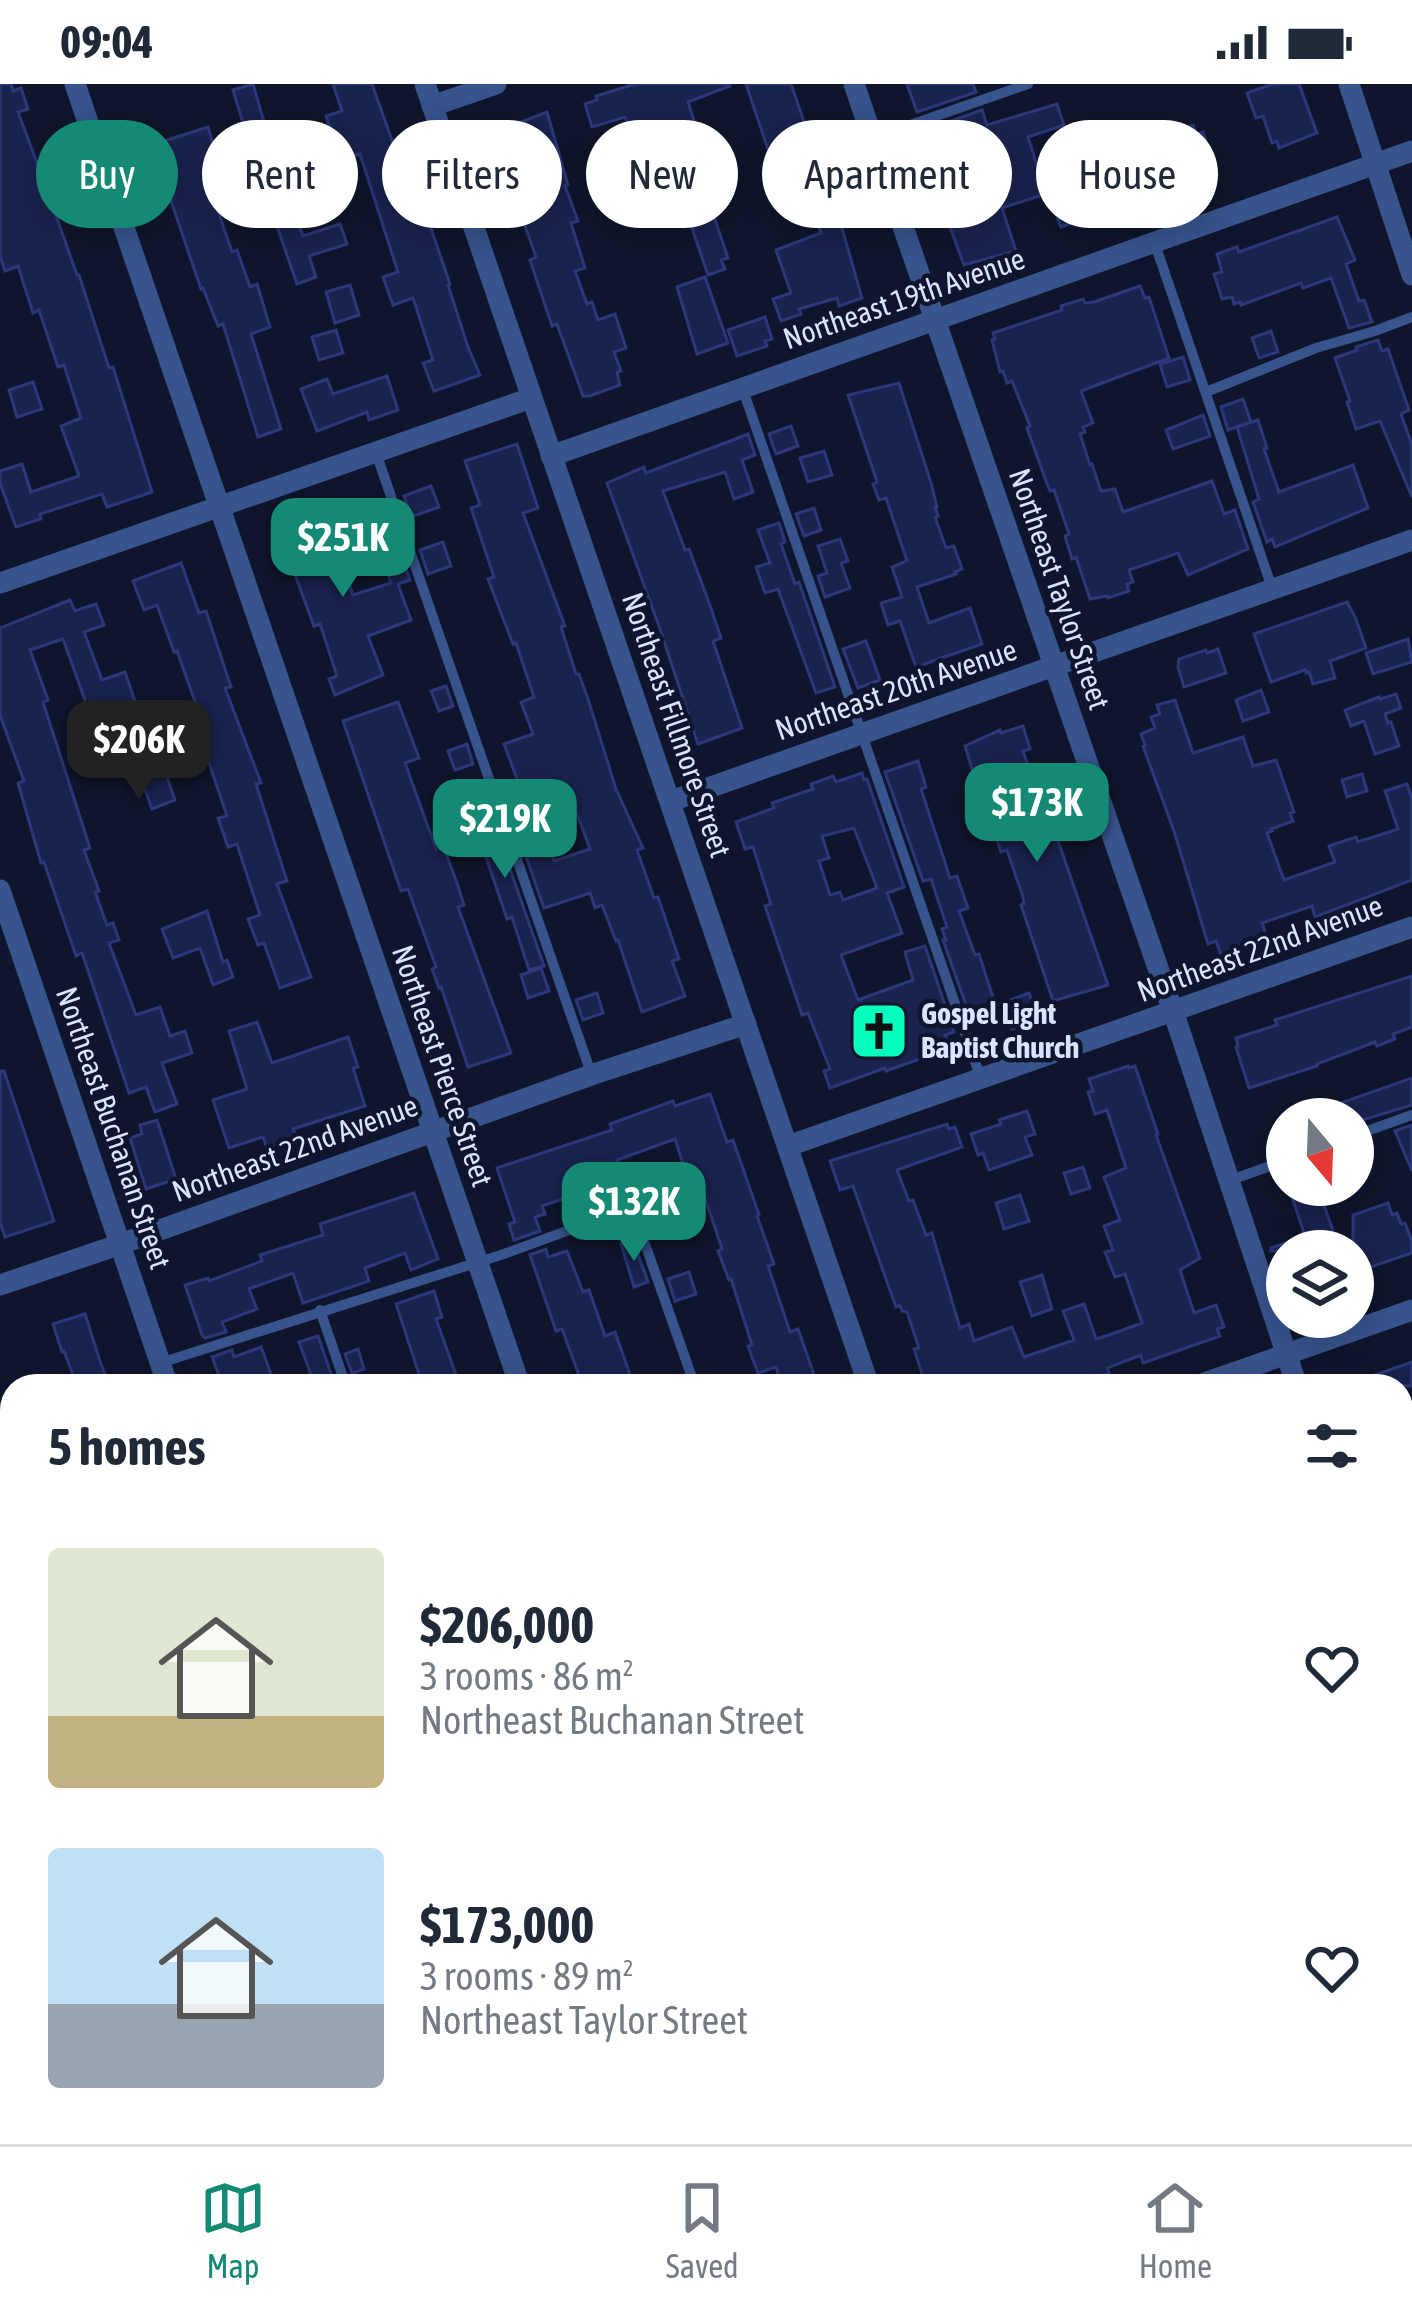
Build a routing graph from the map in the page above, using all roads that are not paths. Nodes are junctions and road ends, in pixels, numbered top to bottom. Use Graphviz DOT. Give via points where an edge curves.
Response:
graph roads {
  1 [pos="75,84"];
  2 [pos="496,84"];
  3 [pos="854,84"];
  4 [pos="1028,84"];
  5 [pos="1349,84"];
  6 [pos="428,95"];
  7 [pos="866,120"];
  8 [pos="927,120"];
  9 [pos="1412,151"];
  10 [pos="1375,164"];
  11 [pos="903,228"];
  12 [pos="1154,241"];
  13 [pos="1412,274"];
  14 [pos="1412,316"];
  15 [pos="934,321"];
  16 [pos="742,387"];
  17 [pos="1206,392"];
  18 [pos="531,398"];
  19 [pos="376,453"];
  20 [pos="550,456"];
  21 [pos="219,505"];
  22 [pos="1412,540"];
  23 [pos="0,583"];
  24 [pos="1273,588"];
  25 [pos="1053,665"];
  26 [pos="863,732"];
  27 [pos="671,801"];
  28 [pos="0,890"];
  29 [pos="1412,926"];
  30 [pos="1173,1012"];
  31 [pos="746,1024"];
  32 [pos="591,1075"];
  33 [pos="981,1078"];
  34 [pos="1412,1115"];
  35 [pos="1374,1129"];
  36 [pos="433,1131"];
  37 [pos="788,1146"];
  38 [pos="1266,1167"];
  39 [pos="1228,1181"];
  40 [pos="122,1244"];
  41 [pos="477,1262"];
  42 [pos="0,1285"];
  43 [pos="320,1310"];
  44 [pos="1412,1310"];
  45 [pos="1286,1354"];
  46 [pos="160,1363"];
  47 [pos="164,1374"];
  48 [pos="342,1374"];
  49 [pos="516,1374"];
  50 [pos="690,1374"];
  51 [pos="865,1374"];
  52 [pos="1230,1374"];
  53 [pos="1293,1374"];
  1 -- 21 [label="street, Northeast Pierce Street"];
  2 -- 6 [label="street"];
  3 -- 7 [label="street, Northeast Taylor Street"];
  4 -- 8 [label="lane"];
  5 -- 10 [label="street"];
  6 -- 18 [label="street, Northeast Fillmore Street"];
  9 -- 10 [label="street, Northeast 19th Avenue"];
  10 -- 12 [label="street, Northeast 19th Avenue"];
  10 -- 13 [label="street"];
  11 -- 15 [label="street, Northeast Taylor Street"];
  12 -- 15 [label="street, Northeast 19th Avenue"];
  12 -- 17 [label="lane"];
  14 -- 17 [label="lane"];
  15 -- 16 [label="street, Northeast 19th Avenue"];
  15 -- 25 [label="street, Northeast Taylor Street"];
  16 -- 20 [label="street, Northeast 19th Avenue"];
  16 -- 26 [label="lane"];
  17 -- 24 [label="lane"];
  18 -- 19 [label="street"];
  18 -- 20 [label="street, Northeast Fillmore Street"];
  19 -- 21 [label="street"];
  19 -- 32 [label="lane"];
  20 -- 27 [label="street, Northeast Fillmore Street"];
  21 -- 23 [label="street"];
  21 -- 36 [label="street, Northeast Pierce Street"];
  22 -- 24 [label="street, Northeast 20th Avenue"];
  24 -- 25 [label="street, Northeast 20th Avenue"];
  25 -- 26 [label="street, Northeast 20th Avenue"];
  25 -- 30 [label="street, Northeast Taylor Street"];
  26 -- 27 [label="street, Northeast 20th Avenue"];
  26 -- 33 [label="lane"];
  27 -- 31 [label="street, Northeast Fillmore Street"];
  28 -- 40 [label="street, Northeast Buchanan Street"];
  29 -- 30 [label="street, Northeast 22nd Avenue"];
  30 -- 33 [label="street, Northeast 22nd Avenue"];
  30 -- 39 [label="street, Northeast Taylor Street"];
  31 -- 32 [label="street, Northeast 22nd Avenue"];
  31 -- 37 [label="street, Northeast Fillmore Street"];
  32 -- 36 [label="street, Northeast 22nd Avenue"];
  33 -- 37 [label="street, Northeast 22nd Avenue"];
  34 -- 35 [label="lane"];
  36 -- 40 [label="street, Northeast 22nd Avenue"];
  36 -- 41 [label="street, Northeast Pierce Street"];
  37 -- 51 [label="street, Northeast Fillmore Street"];
  38 -- 39 [label="lane"];
  39 -- 45 [label="street, Northeast Taylor Street"];
  40 -- 42 [label="street, Northeast 22nd Avenue"];
  40 -- 46 [label="street, Northeast Buchanan Street"];
  41 -- 43 [label="lane"];
  41 -- 49 [label="street, Northeast Pierce Street"];
  41 -- 50 [label="lane" via="632,1207"];
  43 -- 46 [label="lane"];
  43 -- 48 [label="lane"];
  44 -- 45 [label="street"];
  45 -- 52 [label="street"];
  45 -- 53 [label="street, Northeast Taylor Street"];
  46 -- 47 [label="street, Northeast Buchanan Street"];
}
